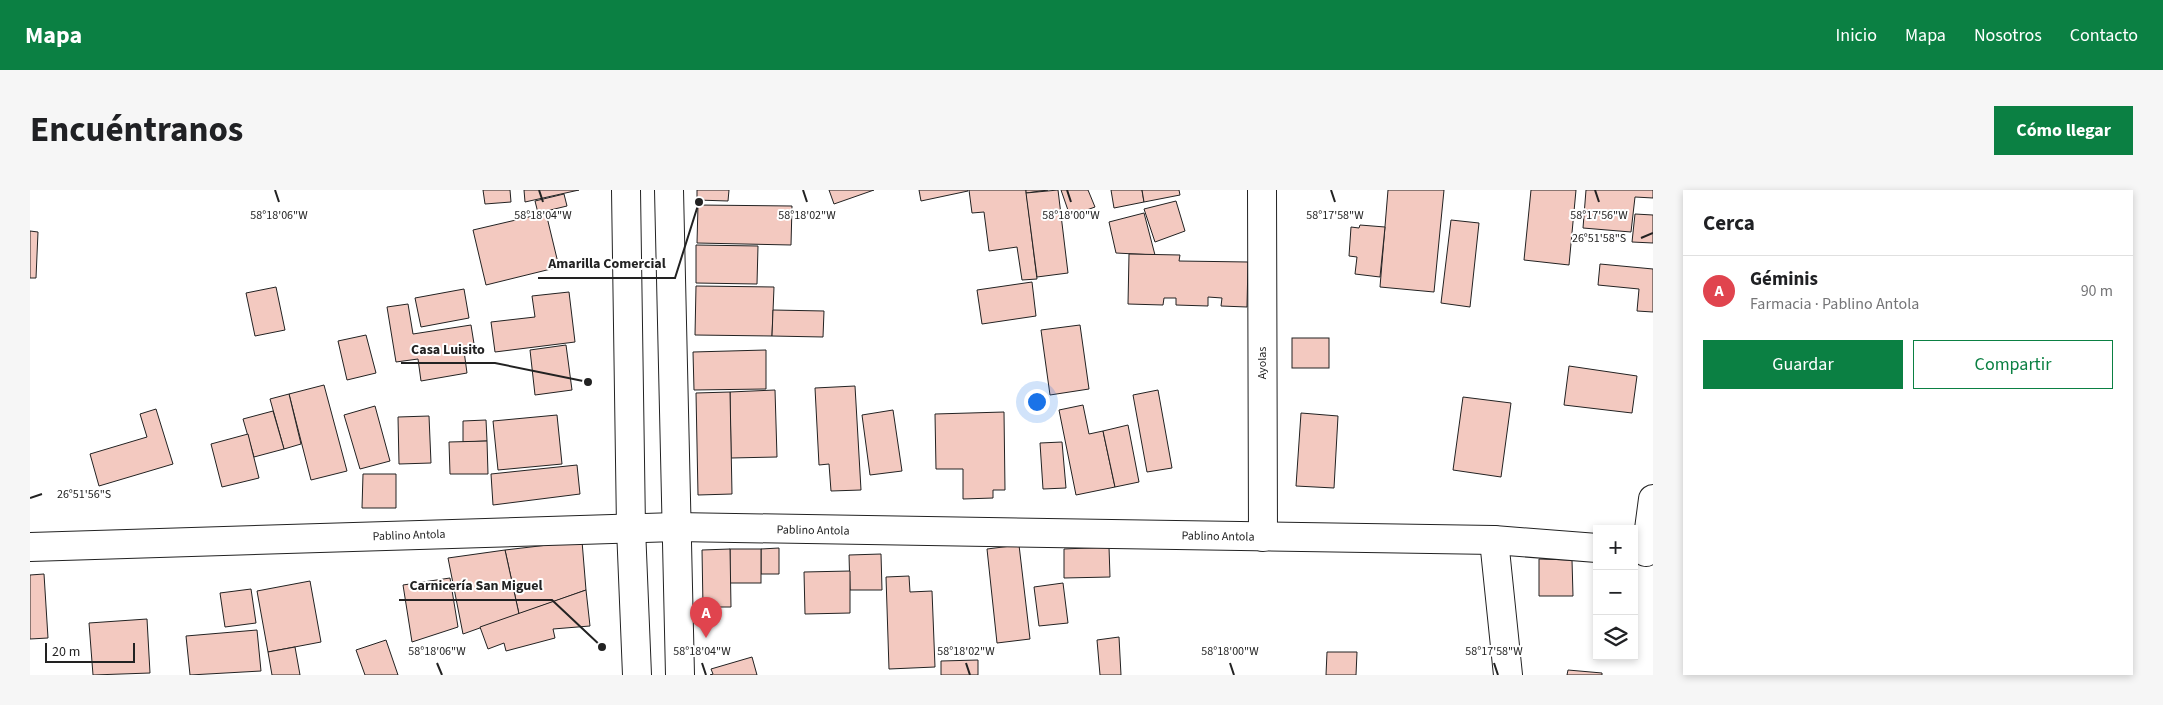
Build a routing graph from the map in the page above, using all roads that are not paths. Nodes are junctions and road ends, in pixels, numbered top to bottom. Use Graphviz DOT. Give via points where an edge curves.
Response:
graph roads {
  1 [pos="626,190"];
  2 [pos="669,190"];
  3 [pos="1262,190"];
  4 [pos="1653,499"];
  5 [pos="631,528"];
  6 [pos="676,528"];
  7 [pos="1263,537"];
  8 [pos="1494,540"];
  9 [pos="30,547"];
  10 [pos="1593,548"];
  11 [pos="1644,552"];
  12 [pos="637,675"];
  13 [pos="680,675"];
  14 [pos="1508,675"];
  1 -- 5 [label="street"];
  2 -- 6 [label="street"];
  3 -- 7 [label="street, Ayolas"];
  4 -- 11 [label="street"];
  5 -- 6 [label="street, Pablino Antola"];
  5 -- 9 [label="street, Pablino Antola"];
  5 -- 12 [label="street"];
  6 -- 7 [label="street, Pablino Antola"];
  6 -- 13 [label="street"];
  7 -- 8 [label="street, Pablino Antola"];
  8 -- 10 [label="street, Pablino Antola"];
  8 -- 14 [label="street"];
}
